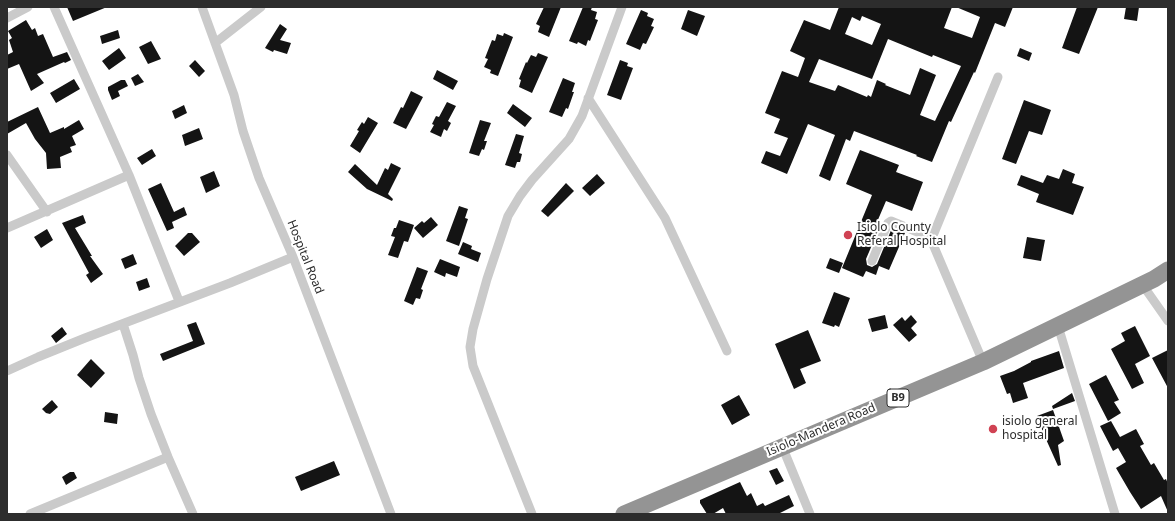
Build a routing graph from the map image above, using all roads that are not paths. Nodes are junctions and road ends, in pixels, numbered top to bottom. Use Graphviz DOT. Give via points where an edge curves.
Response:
graph roads {
  1 [pos="28,7"];
  2 [pos="54,7"];
  3 [pos="202,7"];
  4 [pos="261,7"];
  5 [pos="622,7"];
  6 [pos="7,18"];
  7 [pos="215,43"];
  8 [pos="998,77"];
  9 [pos="588,98"];
  10 [pos="7,155"];
  11 [pos="129,175"];
  12 [pos="47,212"];
  13 [pos="7,228"];
  14 [pos="932,238"];
  15 [pos="293,257"];
  16 [pos="872,261"];
  17 [pos="1168,270"];
  18 [pos="1142,284"];
  19 [pos="179,301"];
  20 [pos="1168,321"];
  21 [pos="123,324"];
  22 [pos="1058,326"];
  23 [pos="727,351"];
  24 [pos="983,362"];
  25 [pos="7,371"];
  26 [pos="782,446"];
  27 [pos="168,457"];
  28 [pos="30,514"];
  29 [pos="193,514"];
  30 [pos="391,514"];
  31 [pos="532,514"];
  32 [pos="624,514"];
  33 [pos="810,514"];
  34 [pos="1115,514"];
  1 -- 6 [label="street"];
  2 -- 11 [label="street"];
  3 -- 7 [label="street, Hospital Road"];
  4 -- 7 [label="street"];
  5 -- 9 [label="street"];
  7 -- 15 [label="street, Hospital Road" via="259,178"];
  8 -- 14 [label="street"];
  9 -- 23 [label="street" via="664,218"];
  9 -- 31 [label="street" via="582,116 569,138 532,180 508,216 487,279 470,348 473,366"];
  10 -- 12 [label="street"];
  11 -- 12 [label="street"];
  11 -- 19 [label="street"];
  12 -- 13 [label="street"];
  14 -- 16 [label="street" via="891,221"];
  14 -- 24 [label="street"];
  15 -- 19 [label="street"];
  15 -- 30 [label="street, Hospital Road"];
  17 -- 18 [label="highway, Isiolo-Mandera Road / B9"];
  18 -- 20 [label="street"];
  18 -- 22 [label="highway, Isiolo-Mandera Road / B9"];
  19 -- 21 [label="street"];
  21 -- 25 [label="street"];
  21 -- 27 [label="street" via="139,378"];
  22 -- 24 [label="highway, Isiolo-Mandera Road / B9"];
  22 -- 34 [label="street"];
  24 -- 26 [label="highway, Isiolo-Mandera Road / B9"];
  26 -- 32 [label="highway, Isiolo-Mandera Road / B9"];
  26 -- 33 [label="street"];
  27 -- 28 [label="street"];
  27 -- 29 [label="street"];
}
